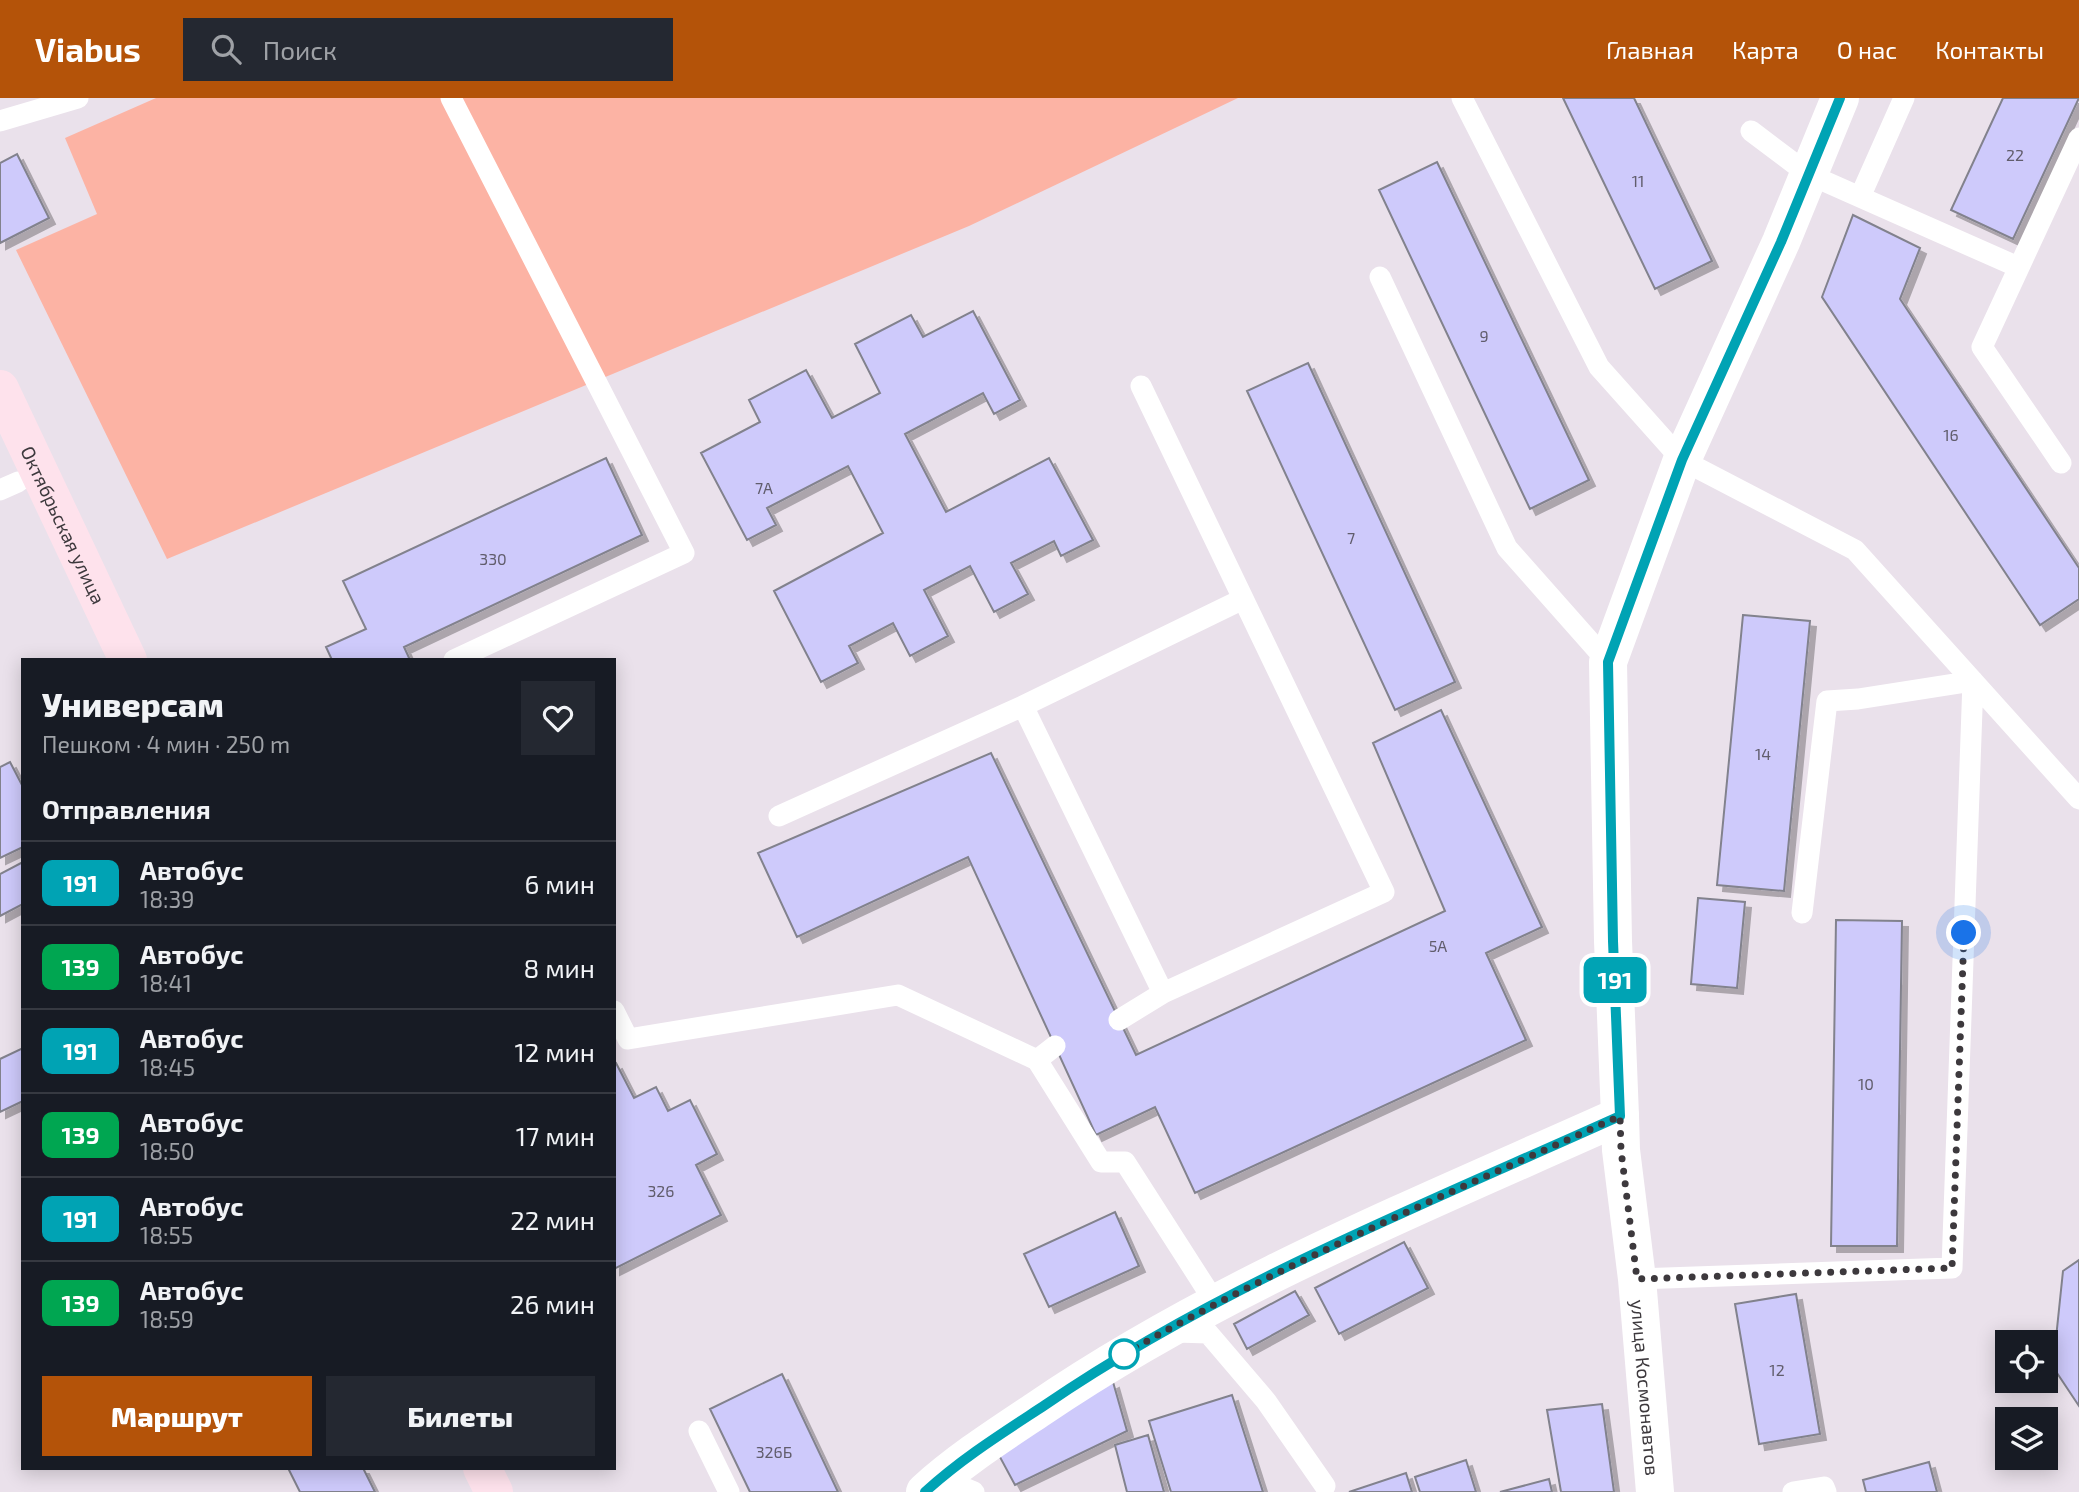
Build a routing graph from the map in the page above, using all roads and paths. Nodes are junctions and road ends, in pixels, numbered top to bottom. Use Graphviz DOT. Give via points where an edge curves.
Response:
graph roads {
  1 [pos="78,98"];
  2 [pos="452,98"];
  3 [pos="1462,98"];
  4 [pos="1840,98"];
  5 [pos="1904,98"];
  6 [pos="0,121"];
  7 [pos="1751,131"];
  8 [pos="2079,138"];
  9 [pos="1808,174"];
  10 [pos="1860,197"];
  11 [pos="2018,267"];
  12 [pos="1380,277"];
  13 [pos="1141,386"];
  14 [pos="0,390"];
  15 [pos="0,443"];
  16 [pos="1682,460"];
  17 [pos="2061,463"];
  18 [pos="9,486"];
  19 [pos="1243,599"];
  20 [pos="100,658"];
  21 [pos="127,658"];
  22 [pos="458,658"];
  23 [pos="1608,662"];
  24 [pos="1973,681"];
  25 [pos="1023,706"];
  26 [pos="2079,799"];
  27 [pos="779,816"];
  28 [pos="1802,913"];
  29 [pos="1163,993"];
  30 [pos="616,1015"];
  31 [pos="1119,1020"];
  32 [pos="1055,1046"];
  33 [pos="1037,1060"];
  34 [pos="1620,1116"];
  35 [pos="1637,1279"];
  36 [pos="1216,1304"];
  37 [pos="1163,1331"];
  38 [pos="699,1431"];
  39 [pos="483,1470"];
  40 [pos="511,1470"];
  41 [pos="1325,1486"];
  42 [pos="947,1487"];
  43 [pos="494,1492"];
  44 [pos="522,1492"];
  45 [pos="729,1492"];
  46 [pos="1655,1492"];
  47 [pos="1793,1492"];
  48 [pos="1826,1492"];
  1 -- 6 [label="lane"];
  2 -- 22 [label="lane" via="684,553"];
  3 -- 16 [label="lane" via="1599,367"];
  4 -- 9 [label="street, улица Космонавтов"];
  5 -- 10 [label="lane"];
  7 -- 9 [label="lane"];
  8 -- 11 [label="lane"];
  9 -- 10 [label="lane"];
  9 -- 16 [label="street, улица Космонавтов"];
  10 -- 11 [label="lane"];
  11 -- 17 [label="lane" via="1982,347"];
  12 -- 23 [label="lane" via="1507,548"];
  13 -- 19 [label="lane"];
  14 -- 21 [label="main road, Октябрьская улица"];
  15 -- 18 [label="main road, Октябрьская улица"];
  16 -- 23 [label="street, улица Космонавтов"];
  16 -- 24 [label="lane" via="1855,550"];
  18 -- 20 [label="main road, Октябрьская улица"];
  19 -- 25 [label="lane"];
  19 -- 29 [label="lane" via="1384,892"];
  23 -- 34 [label="street, улица Космонавтов"];
  24 -- 26 [label="lane"];
  24 -- 28 [label="lane" via="1827,701"];
  24 -- 35 [label="lane" via="1952,1268"];
  25 -- 27 [label="lane"];
  25 -- 29 [label="lane"];
  29 -- 31 [label="lane"];
  30 -- 33 [label="lane" via="628,1039 898,995"];
  32 -- 33 [label="lane"];
  33 -- 36 [label="lane" via="1101,1162 1125,1162"];
  34 -- 35 [label="street, улица Космонавтов"];
  34 -- 36 [label="street"];
  35 -- 46 [label="street, улица Космонавтов"];
  36 -- 37 [label="street"];
  37 -- 41 [label="lane" via="1208,1333 1266,1401"];
  37 -- 42 [label="street" via="1083,1378 964,1459"];
  38 -- 45 [label="lane"];
  39 -- 43 [label="main road"];
  40 -- 44 [label="main road"];
  47 -- 48 [label="lane" via="1824,1487"];
}
